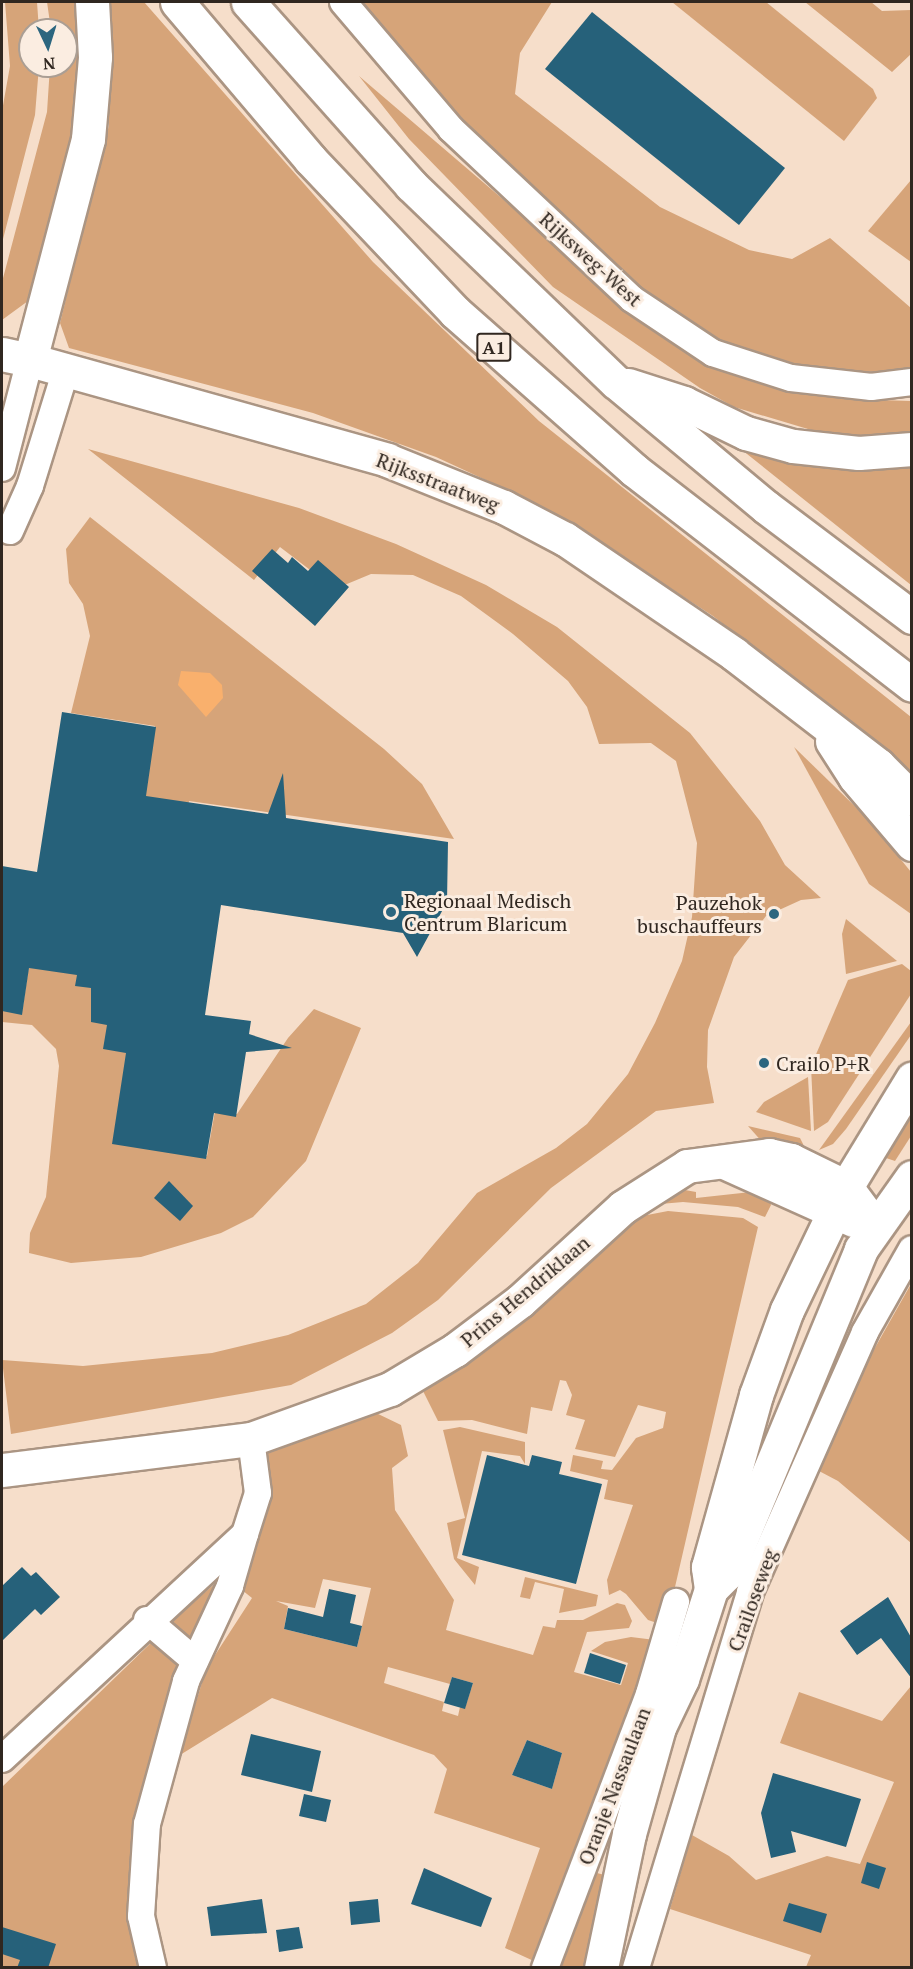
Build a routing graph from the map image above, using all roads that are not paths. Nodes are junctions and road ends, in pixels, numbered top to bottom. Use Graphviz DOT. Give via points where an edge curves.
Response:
graph roads {
  1 [pos="92,2"];
  2 [pos="177,2"];
  3 [pos="248,2"];
  4 [pos="343,2"];
  5 [pos="16,357"];
  6 [pos="66,370"];
  7 [pos="616,381"];
  8 [pos="912,382"];
  9 [pos="912,449"];
  10 [pos="2,468"];
  11 [pos="10,531"];
  12 [pos="912,617"];
  13 [pos="912,685"];
  14 [pos="821,724"];
  15 [pos="912,799"];
  16 [pos="912,844"];
  17 [pos="912,1079"];
  18 [pos="912,1176"];
  19 [pos="840,1201"];
  20 [pos="875,1226"];
  21 [pos="912,1250"];
  22 [pos="250,1439"];
  23 [pos="2,1470"];
  24 [pos="245,1534"];
  25 [pos="711,1589"];
  26 [pos="676,1602"];
  27 [pos="147,1620"];
  28 [pos="195,1661"];
  29 [pos="2,1759"];
  30 [pos="605,1955"];
  31 [pos="153,1968"];
  32 [pos="545,1968"];
  33 [pos="636,1968"];
  1 -- 5 [label="main road" via="96,57 88,140"];
  2 -- 13 [label="main road, A1" via="310,159 455,312 634,470"];
  3 -- 7 [label="main road" via="411,185"];
  4 -- 8 [label="street, Rijksweg-West" via="451,129 632,299 713,353 791,378 871,387"];
  5 -- 6 [label="main road, Rijksstraatweg"];
  5 -- 10 [label="street"];
  6 -- 11 [label="street" via="30,486"];
  6 -- 14 [label="main road, Rijksstraatweg" via="387,460 504,507 641,588"];
  7 -- 9 [label="main road" via="684,403 746,433 793,446 859,453"];
  7 -- 12 [label="main road" via="766,507"];
  14 -- 15 [label="main road, Rijksstraatweg" via="878,765"];
  14 -- 16 [label="main road, Rijksstraatweg" via="855,777"];
  17 -- 19 [label="main road, Crailoseweg"];
  18 -- 20 [label="main road, Crailoseweg"];
  19 -- 20 [label="main road, Prins Hendriklaan"];
  19 -- 22 [label="main road, Prins Hendriklaan" via="724,1162 687,1166 649,1186 520,1301 404,1382 345,1408"];
  19 -- 25 [label="main road, Crailoseweg" via="787,1310 756,1395 708,1567"];
  20 -- 25 [label="main road, Crailoseweg" via="839,1295 727,1574"];
  21 -- 33 [label="street, Crailoseweg" via="865,1332 750,1592"];
  22 -- 23 [label="main road, Prins Hendriklaan"];
  22 -- 24 [label="street" via="258,1493"];
  24 -- 27 [label="street"];
  24 -- 28 [label="street" via="230,1586"];
  25 -- 30 [label="main road, Crailoseweg" via="682,1679 659,1727 629,1834"];
  26 -- 32 [label="street, Oranje Nassaulaan" via="649,1694"];
  27 -- 28 [label="street"];
  27 -- 29 [label="street"];
  28 -- 31 [label="street" via="147,1824 141,1916"];
}
